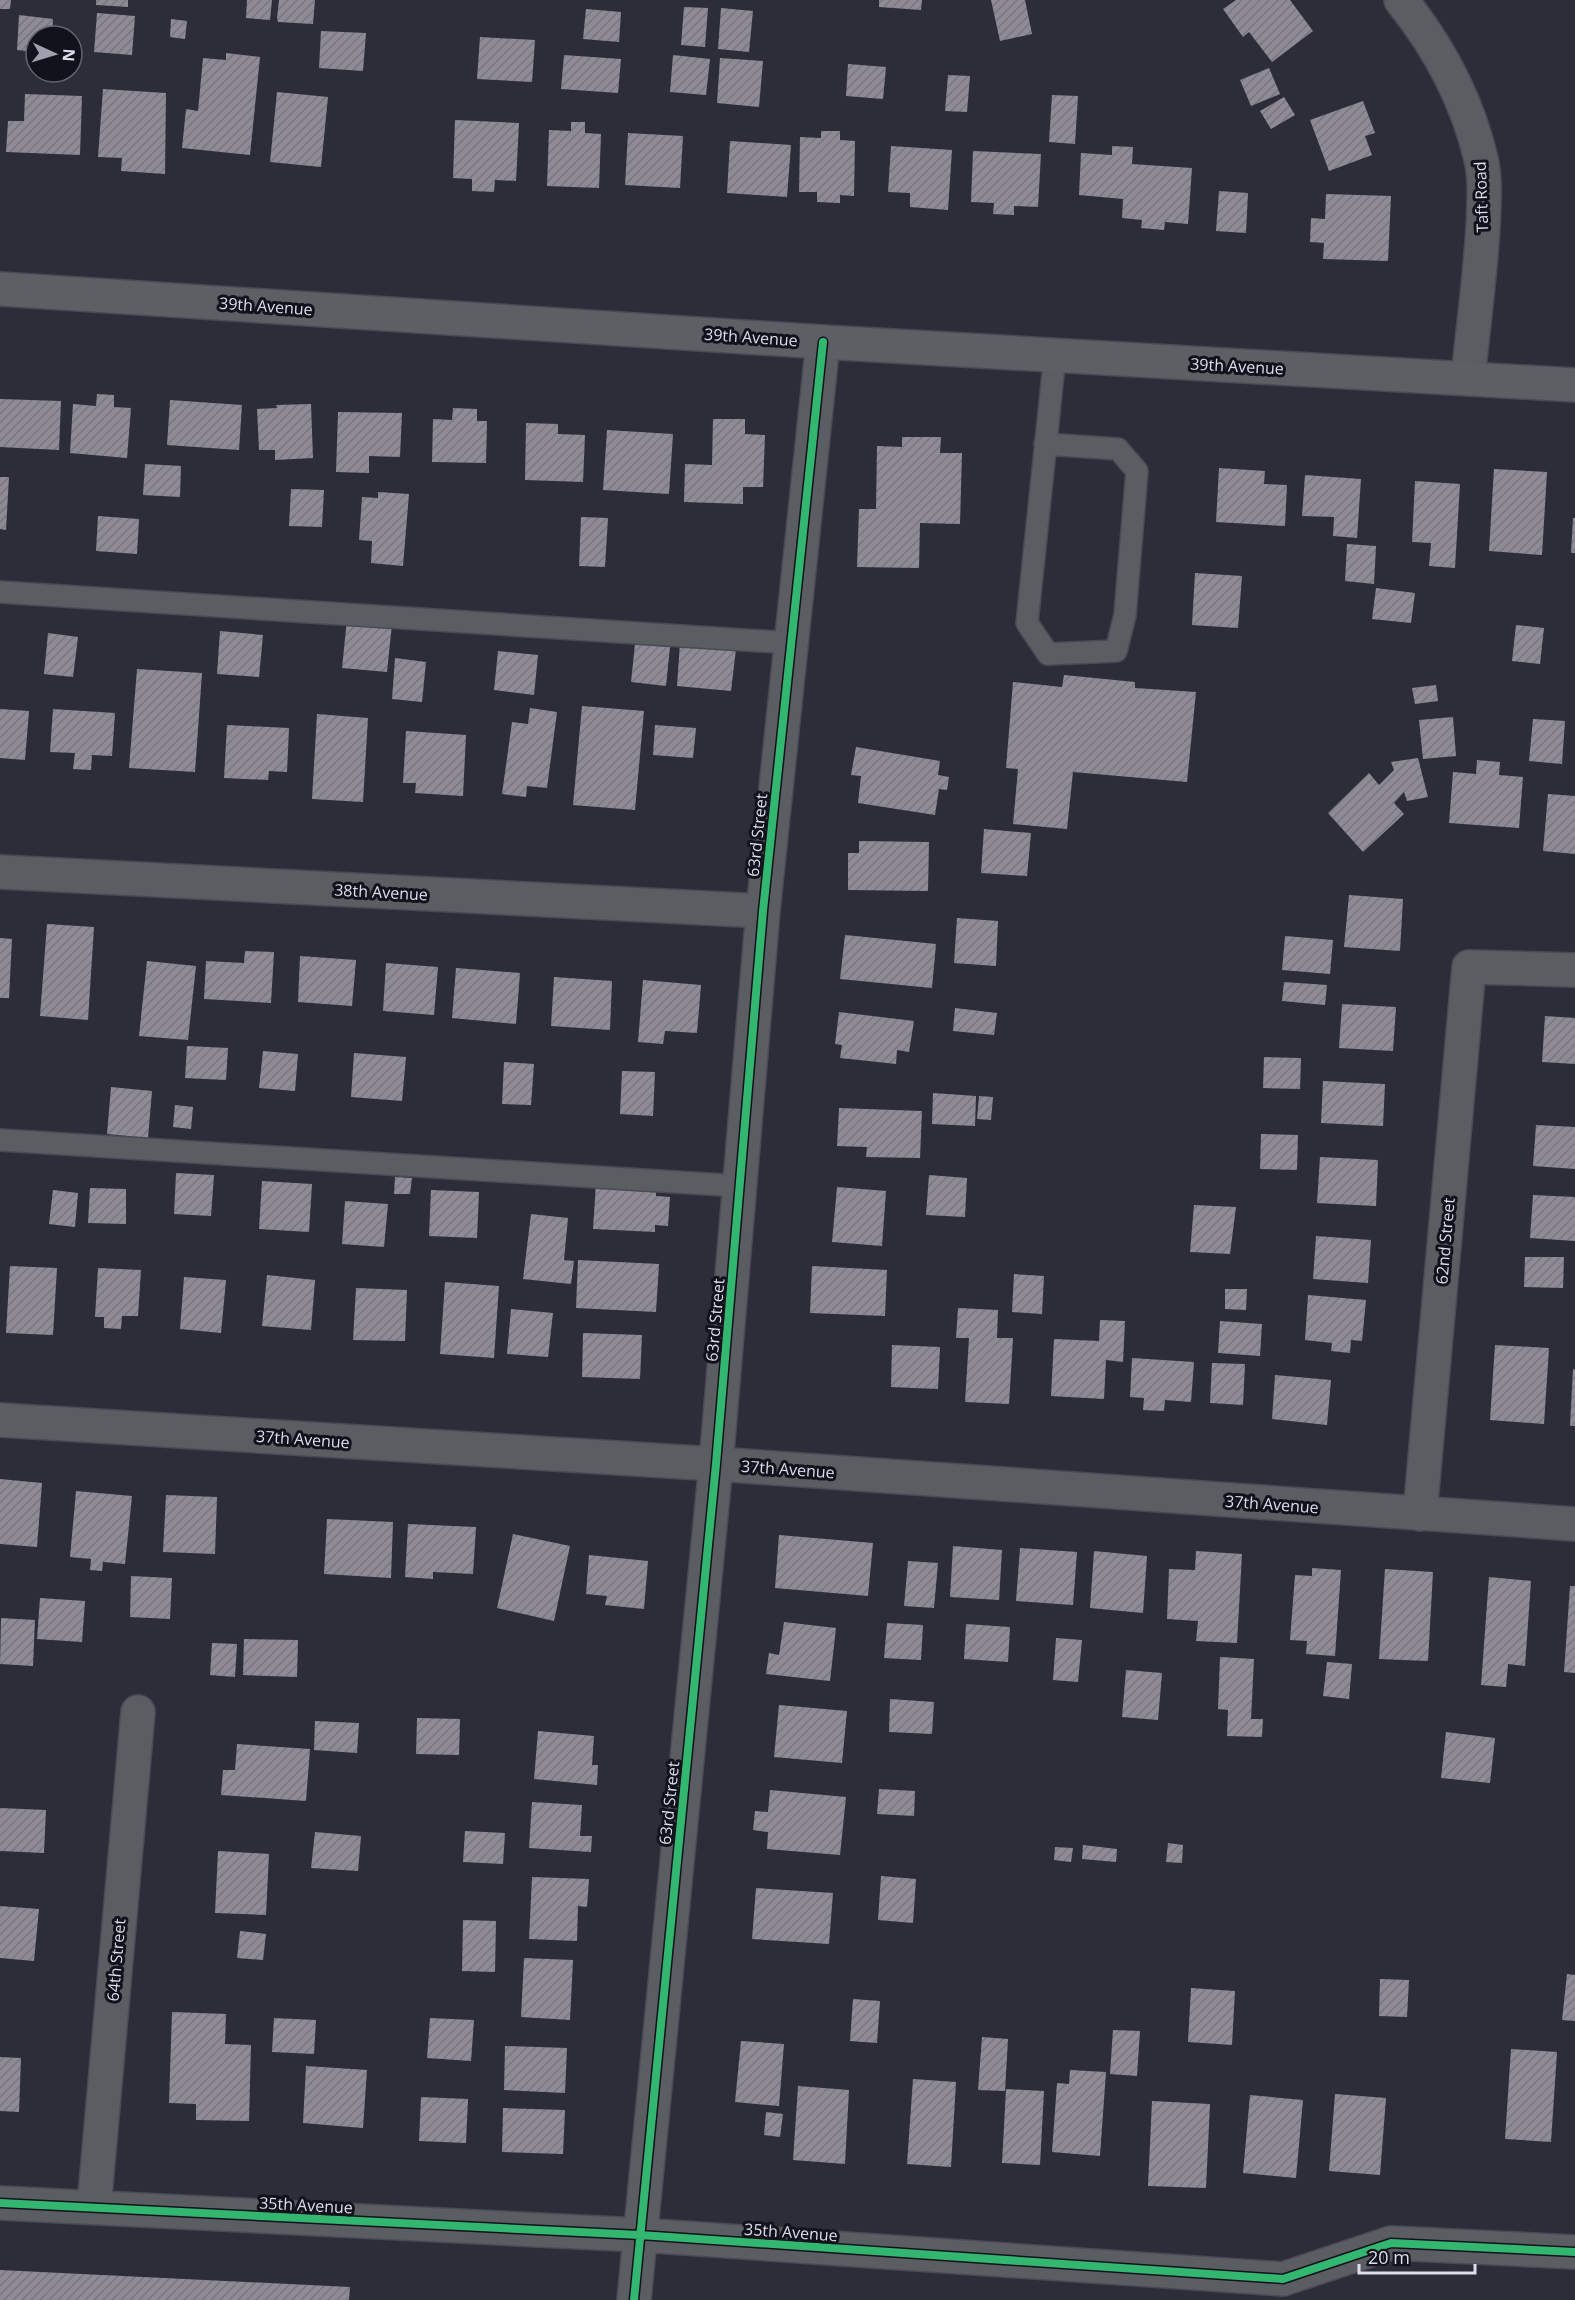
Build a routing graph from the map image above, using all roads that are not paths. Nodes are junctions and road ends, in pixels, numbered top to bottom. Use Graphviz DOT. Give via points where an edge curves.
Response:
graph roads {
  1 [pos="1401,0"];
  2 [pos="0,289"];
  3 [pos="823,342"];
  4 [pos="1055,355"];
  5 [pos="1468,379"];
  6 [pos="1575,385"];
  7 [pos="1045,444"];
  8 [pos="0,592"];
  9 [pos="792,642"];
  10 [pos="0,872"];
  11 [pos="763,911"];
  12 [pos="1575,970"];
  13 [pos="0,1140"];
  14 [pos="740,1186"];
  15 [pos="0,1420"];
  16 [pos="716,1464"];
  17 [pos="1420,1514"];
  18 [pos="1575,1524"];
  19 [pos="138,1712"];
  20 [pos="0,2203"];
  21 [pos="94,2207"];
  22 [pos="639,2235"];
  23 [pos="1575,2252"];
  24 [pos="634,2300"];
  1 -- 5 [label="street, Taft Road" via="1420,24 1460,92 1481,160 1481,269"];
  2 -- 3 [label="main road, 39th Avenue"];
  3 -- 4 [label="main road, 39th Avenue"];
  3 -- 9 [label="street, 63rd Street"];
  4 -- 5 [label="main road, 39th Avenue"];
  4 -- 7 [label="lane"];
  5 -- 6 [label="main road, 39th Avenue"];
  7 -- 7 [label="lane" via="1027,622 1048,654 1116,651 1125,615 1137,471 1118,449"];
  8 -- 9 [label="lane"];
  9 -- 11 [label="street, 63rd Street"];
  10 -- 11 [label="street, 38th Avenue"];
  11 -- 14 [label="street, 63rd Street"];
  12 -- 17 [label="street, 62nd Street" via="1469,968"];
  13 -- 14 [label="lane"];
  14 -- 16 [label="street, 63rd Street"];
  15 -- 16 [label="street, 37th Avenue"];
  16 -- 17 [label="street, 37th Avenue"];
  16 -- 22 [label="street, 63rd Street"];
  17 -- 18 [label="street, 37th Avenue"];
  19 -- 21 [label="street, 64th Street"];
  20 -- 21 [label="street, 35th Avenue"];
  21 -- 22 [label="street, 35th Avenue"];
  22 -- 23 [label="street, 35th Avenue" via="1282,2279 1391,2243"];
  22 -- 24 [label="street, 63rd Street"];
}
